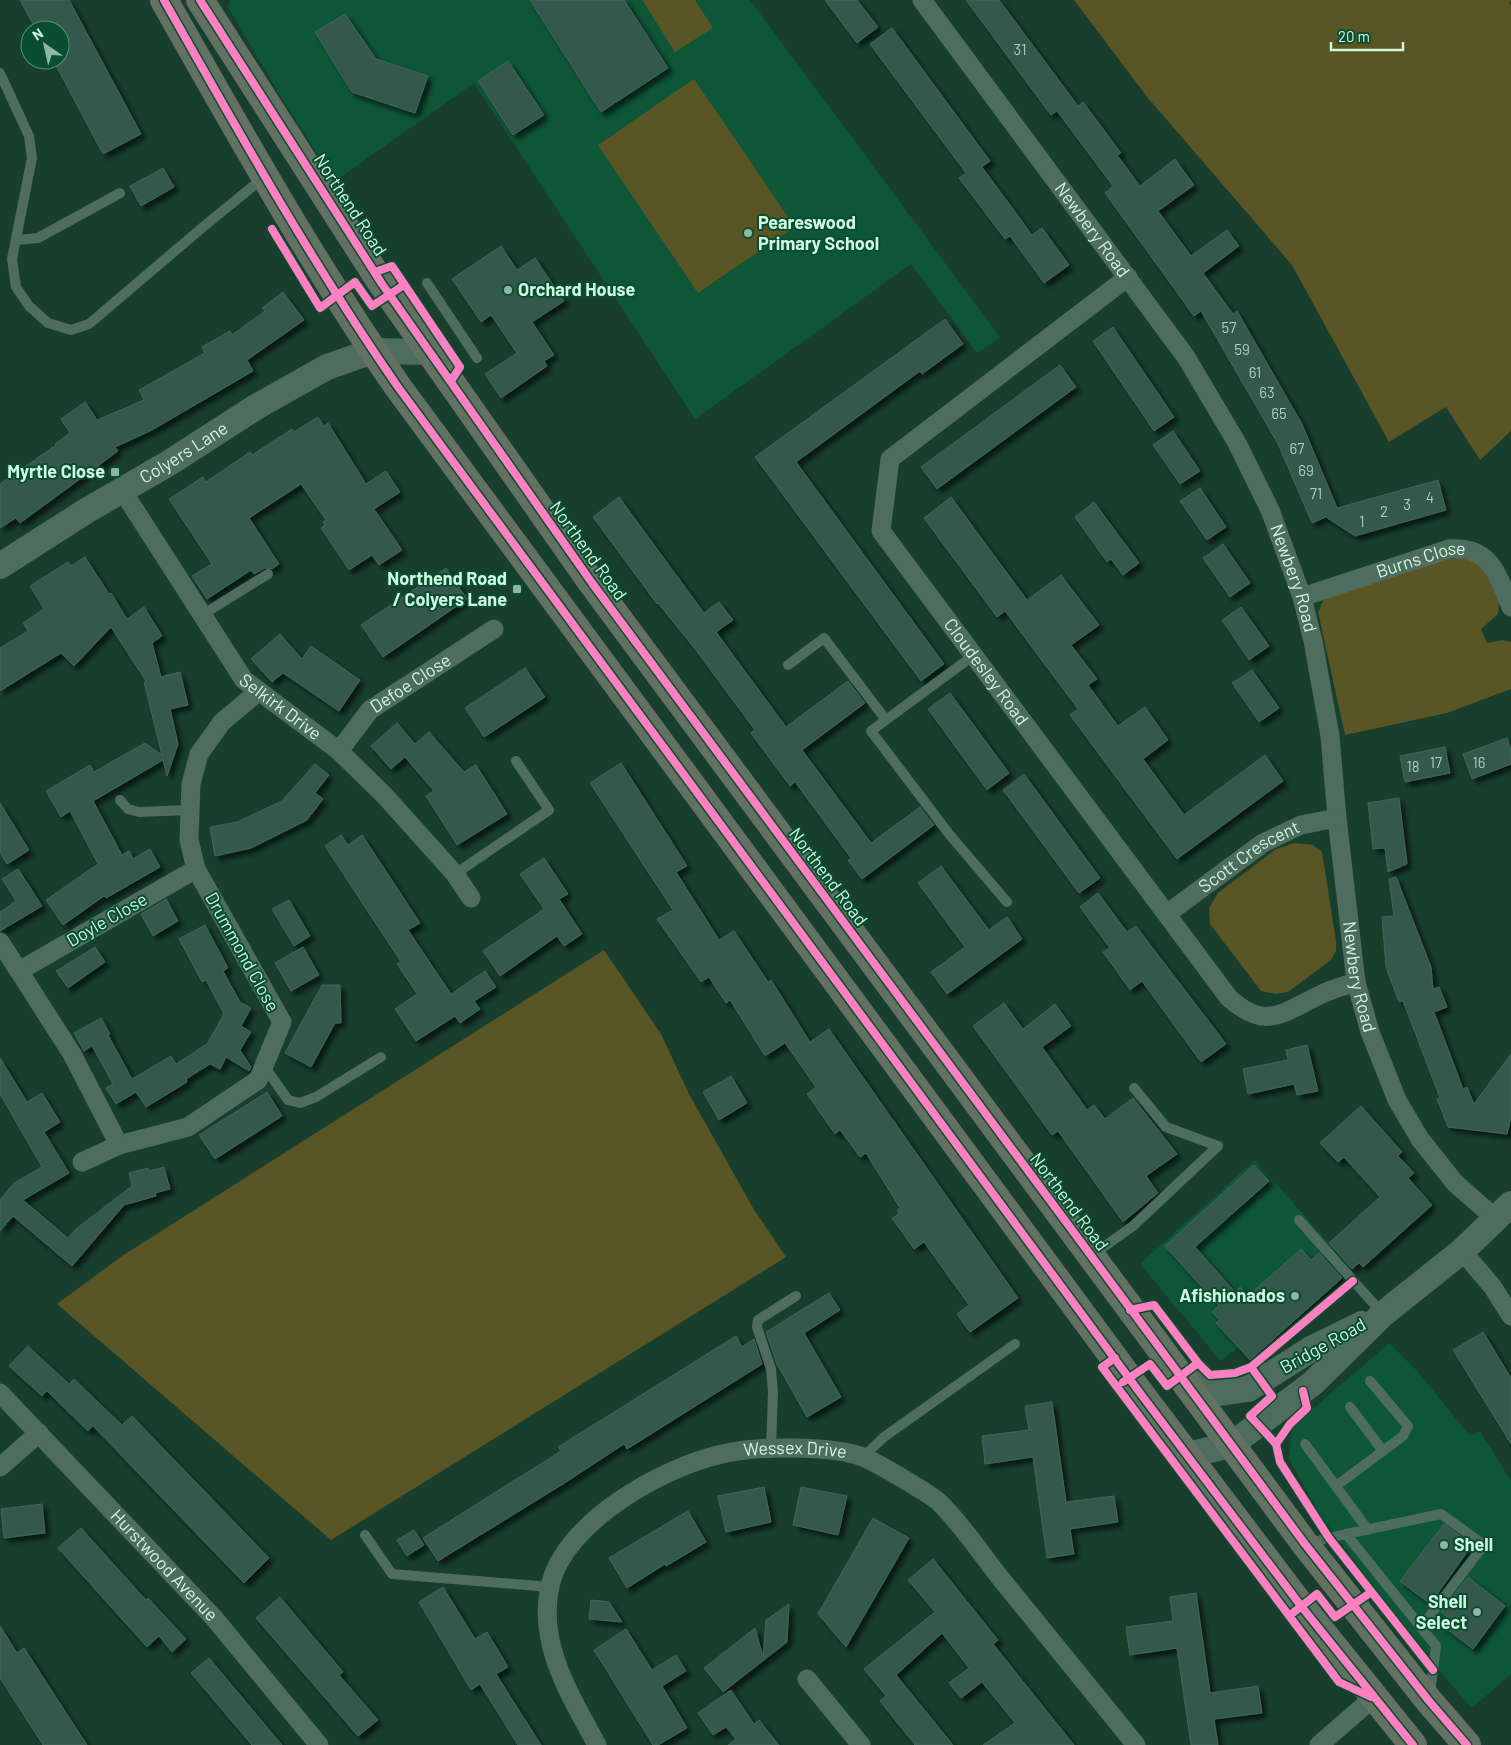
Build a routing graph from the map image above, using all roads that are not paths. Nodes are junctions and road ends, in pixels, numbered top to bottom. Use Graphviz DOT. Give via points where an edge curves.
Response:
graph roads {
  1 [pos="164,0"];
  2 [pos="200,0"];
  3 [pos="922,0"];
  4 [pos="0,73"];
  5 [pos="264,177"];
  6 [pos="120,193"];
  7 [pos="16,240"];
  8 [pos="1128,277"];
  9 [pos="427,283"];
  10 [pos="373,351"];
  11 [pos="429,352"];
  12 [pos="477,358"];
  13 [pos="122,490"];
  14 [pos="0,566"];
  15 [pos="268,574"];
  16 [pos="1302,597"];
  17 [pos="1511,607"];
  18 [pos="202,615"];
  19 [pos="494,629"];
  20 [pos="974,655"];
  21 [pos="788,665"];
  22 [pos="259,691"];
  23 [pos="886,720"];
  24 [pos="339,750"];
  25 [pos="516,761"];
  26 [pos="120,800"];
  27 [pos="189,810"];
  28 [pos="1337,818"];
  29 [pos="196,869"];
  30 [pos="455,874"];
  31 [pos="471,898"];
  32 [pos="1007,902"];
  33 [pos="1168,913"];
  34 [pos="0,942"];
  35 [pos="19,971"];
  36 [pos="1356,982"];
  37 [pos="381,1057"];
  38 [pos="264,1066"];
  39 [pos="1134,1088"];
  40 [pos="119,1145"];
  41 [pos="82,1162"];
  42 [pos="1504,1211"];
  43 [pos="1299,1220"];
  44 [pos="1462,1251"];
  45 [pos="1090,1256"];
  46 [pos="796,1296"];
  47 [pos="1383,1314"];
  48 [pos="1511,1316"];
  49 [pos="1015,1344"];
  50 [pos="1181,1376"];
  51 [pos="1370,1381"];
  52 [pos="0,1393"];
  53 [pos="1350,1407"];
  54 [pos="39,1433"];
  55 [pos="1304,1444"];
  56 [pos="1231,1445"];
  57 [pos="771,1449"];
  58 [pos="1383,1451"];
  59 [pos="1187,1455"];
  60 [pos="863,1457"];
  61 [pos="0,1467"];
  62 [pos="1336,1486"];
  63 [pos="1368,1530"];
  64 [pos="1346,1534"];
  65 [pos="365,1535"];
  66 [pos="1305,1544"];
  67 [pos="550,1587"];
  68 [pos="1421,1627"];
  69 [pos="807,1679"];
  70 [pos="1373,1698"];
  71 [pos="1429,1701"];
  72 [pos="1322,1744"];
  73 [pos="319,1745"];
  74 [pos="597,1745"];
  75 [pos="861,1745"];
  76 [pos="1136,1745"];
  77 [pos="1413,1745"];
  78 [pos="1467,1745"];
  1 -- 5 [label="main road"];
  2 -- 11 [label="main road, Northend Road" via="343,225"];
  3 -- 8 [label="street, Newbery Road"];
  4 -- 7 [label="lane" via="29,136 32,158"];
  5 -- 7 [label="lane" via="89,324 71,330 48,323 29,306 16,287 12,258"];
  5 -- 10 [label="main road"];
  6 -- 7 [label="lane" via="38,238"];
  8 -- 16 [label="street, Newbery Road" via="1186,357 1237,443 1270,510"];
  8 -- 20 [label="street, Cloudesley Road" via="890,460 881,531"];
  9 -- 12 [label="lane"];
  10 -- 11 [label="street, Colyers Lane"];
  10 -- 13 [label="street, Colyers Lane" via="328,366 303,379"];
  10 -- 59 [label="main road"];
  11 -- 45 [label="main road, Northend Road" via="604,599"];
  13 -- 14 [label="street, Colyers Lane"];
  13 -- 18 [label="street, Selkirk Drive"];
  15 -- 18 [label="lane"];
  16 -- 17 [label="street, Burns Close" via="1449,549 1466,548 1488,559"];
  16 -- 28 [label="street, Newbery Road" via="1330,736"];
  18 -- 22 [label="street, Selkirk Drive" via="244,680"];
  19 -- 24 [label="street, Defoe Close" via="370,710"];
  20 -- 23 [label="lane"];
  20 -- 33 [label="street, Cloudesley Road"];
  21 -- 23 [label="lane" via="824,638"];
  22 -- 24 [label="street, Selkirk Drive"];
  22 -- 27 [label="street, Drummond Close" via="222,722 199,754 191,784"];
  23 -- 32 [label="lane" via="871,731 949,834"];
  24 -- 30 [label="street, Selkirk Drive"];
  25 -- 30 [label="lane" via="549,810"];
  26 -- 27 [label="lane" via="128,809 138,812"];
  27 -- 29 [label="street, Drummond Close" via="189,840"];
  28 -- 33 [label="street, Scott Crescent" via="1301,825 1263,843"];
  28 -- 36 [label="street, Newbery Road"];
  29 -- 35 [label="street, Doyle Close"];
  29 -- 38 [label="street, Drummond Close" via="282,1022"];
  30 -- 31 [label="street, Selkirk Drive"];
  33 -- 36 [label="street, Cloudesley Road" via="1229,998 1245,1012 1262,1017 1286,1013 1321,994"];
  34 -- 35 [label="street"];
  35 -- 40 [label="street" via="72,1054"];
  36 -- 42 [label="street, Newbery Road" via="1370,1032 1397,1100 1420,1139 1454,1183"];
  37 -- 38 [label="lane" via="316,1097 300,1103 288,1100"];
  38 -- 40 [label="street, Drummond Close" via="258,1080 188,1128"];
  39 -- 45 [label="lane" via="1166,1127 1218,1146 1133,1226"];
  40 -- 41 [label="street, Drummond Close"];
  42 -- 44 [label="street, Bridge Road"];
  43 -- 47 [label="lane"];
  44 -- 47 [label="street, Bridge Road"];
  44 -- 48 [label="street" via="1492,1286"];
  45 -- 50 [label="main road, Northend Road"];
  46 -- 57 [label="lane" via="758,1320 757,1327 771,1369"];
  47 -- 50 [label="street, Bridge Road" via="1312,1349 1248,1389 1213,1394"];
  47 -- 56 [label="street, Bridge Road" via="1313,1383"];
  49 -- 60 [label="lane" via="884,1437"];
  50 -- 56 [label="main road, Northend Road"];
  51 -- 58 [label="lane" via="1408,1426 1404,1436"];
  52 -- 54 [label="street, Hurstwood Avenue"];
  53 -- 58 [label="lane"];
  54 -- 61 [label="street"];
  54 -- 73 [label="street, Hurstwood Avenue" via="214,1618"];
  55 -- 62 [label="lane"];
  56 -- 59 [label="street"];
  56 -- 66 [label="main road, Northend Road"];
  57 -- 60 [label="street, Wessex Drive" via="812,1448"];
  57 -- 67 [label="street, Wessex Drive" via="723,1454 688,1465 627,1496 587,1528 560,1558"];
  58 -- 62 [label="lane"];
  59 -- 70 [label="main road"];
  60 -- 76 [label="street, Wessex Drive" via="939,1502"];
  62 -- 63 [label="lane"];
  63 -- 64 [label="lane"];
  63 -- 68 [label="lane" via="1441,1514 1484,1545"];
  64 -- 66 [label="lane"];
  64 -- 68 [label="lane"];
  65 -- 67 [label="lane" via="392,1574"];
  66 -- 71 [label="main road, Northend Road"];
  67 -- 74 [label="street, Wessex Drive" via="547,1627 557,1669"];
  68 -- 71 [label="lane" via="1436,1646"];
  69 -- 75 [label="street"];
  70 -- 72 [label="street"];
  70 -- 77 [label="main road"];
  71 -- 78 [label="main road, Northend Road"];
}
